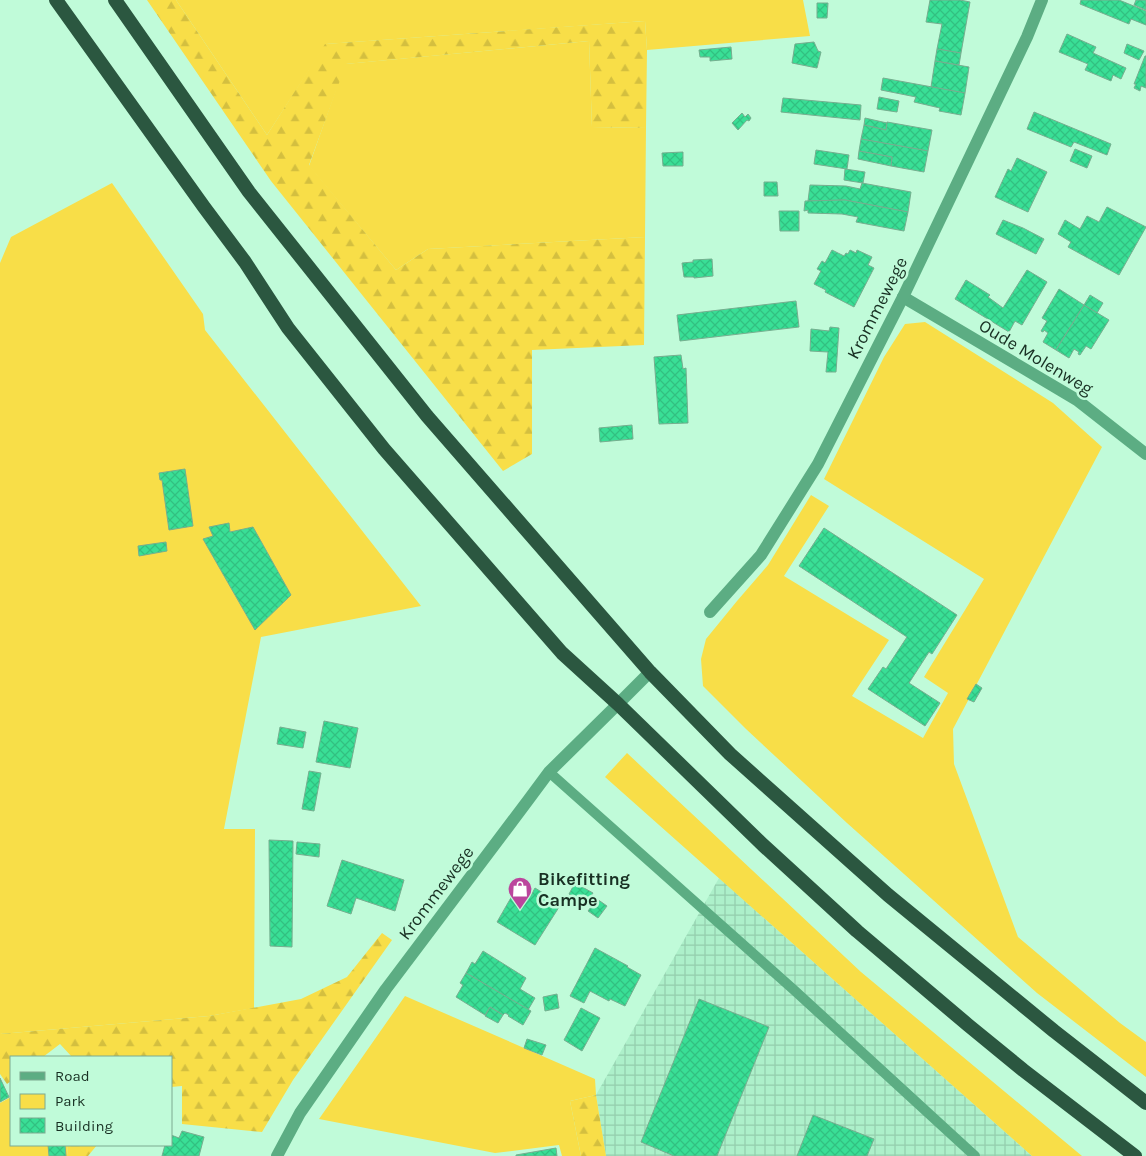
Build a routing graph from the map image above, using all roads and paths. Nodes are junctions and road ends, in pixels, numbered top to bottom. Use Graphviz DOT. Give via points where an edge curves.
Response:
graph roads {
  1 [pos="56,0"];
  2 [pos="115,0"];
  3 [pos="1042,0"];
  4 [pos="903,297"];
  5 [pos="1146,454"];
  6 [pos="710,612"];
  7 [pos="650,672"];
  8 [pos="618,704"];
  9 [pos="550,772"];
  10 [pos="1146,1103"];
  11 [pos="277,1156"];
  12 [pos="975,1156"];
  13 [pos="1134,1156"];
  1 -- 8 [label="highway" via="245,262 288,328 378,442 562,653"];
  2 -- 7 [label="highway" via="249,192 414,400"];
  3 -- 4 [label="street, Krommewege"];
  4 -- 5 [label="street, Oude Molenweg" via="1077,400"];
  4 -- 6 [label="street, Krommewege" via="813,472 761,555"];
  7 -- 8 [label="street, Krommewege"];
  7 -- 10 [label="highway" via="730,754 888,895"];
  8 -- 9 [label="street, Krommewege"];
  8 -- 13 [label="highway" via="756,838 857,930 968,1026"];
  9 -- 11 [label="street, Krommewege" via="386,990 300,1114"];
  9 -- 12 [label="lane"];
}
